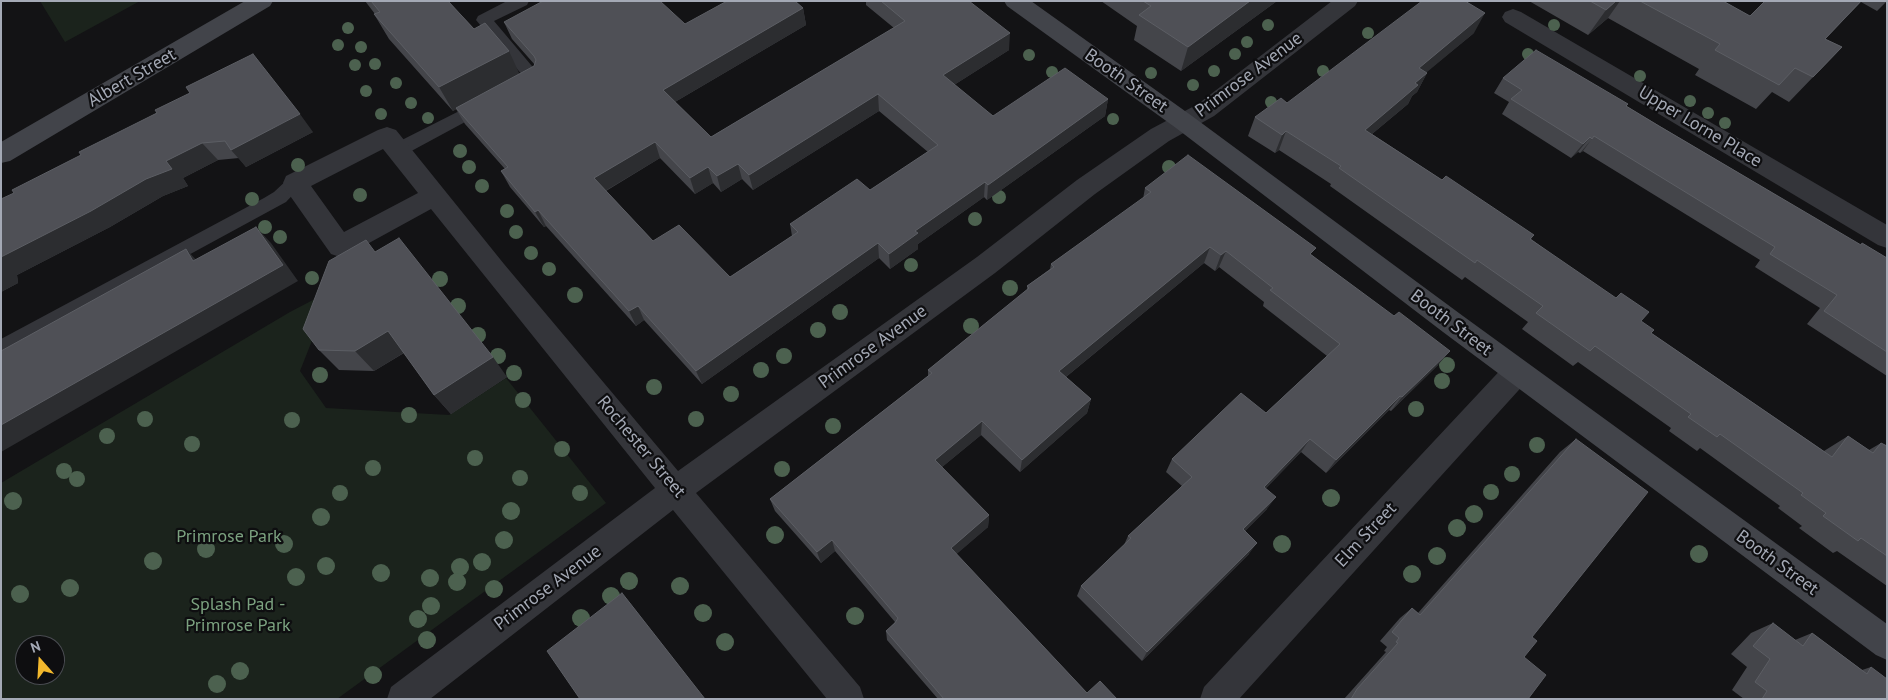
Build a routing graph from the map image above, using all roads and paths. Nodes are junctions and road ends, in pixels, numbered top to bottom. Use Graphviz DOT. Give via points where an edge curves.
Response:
graph roads {
  1 [pos="262,1"];
  2 [pos="521,1"];
  3 [pos="1015,1"];
  4 [pos="1347,1"];
  5 [pos="1513,17"];
  6 [pos="1184,122"];
  7 [pos="398,150"];
  8 [pos="1,154"];
  9 [pos="295,183"];
  10 [pos="433,196"];
  11 [pos="1887,238"];
  12 [pos="1,349"];
  13 [pos="1517,372"];
  14 [pos="676,490"];
  15 [pos="1887,644"];
  16 [pos="403,699"];
  17 [pos="848,699"];
  18 [pos="1216,699"];
  1 -- 8 [label="main road, Albert Street"];
  2 -- 7 [label="lane" via="484,20 534,78"];
  3 -- 6 [label="main road, Booth Street"];
  4 -- 6 [label="street, Primrose Avenue" via="1206,110"];
  5 -- 11 [label="street, Upper Lorne Place"];
  6 -- 13 [label="main road, Booth Street"];
  6 -- 14 [label="street, Primrose Avenue" via="1086,187 986,266"];
  7 -- 9 [label="street, Rochester Street" via="387,136"];
  7 -- 10 [label="street, Rochester Street"];
  9 -- 10 [label="street" via="340,247"];
  9 -- 12 [label="lane" via="270,203"];
  10 -- 14 [label="street, Rochester Street"];
  13 -- 15 [label="main road, Booth Street"];
  13 -- 18 [label="street, Elm Street"];
  14 -- 16 [label="street, Primrose Avenue"];
  14 -- 17 [label="street, Rochester Street"];
}
